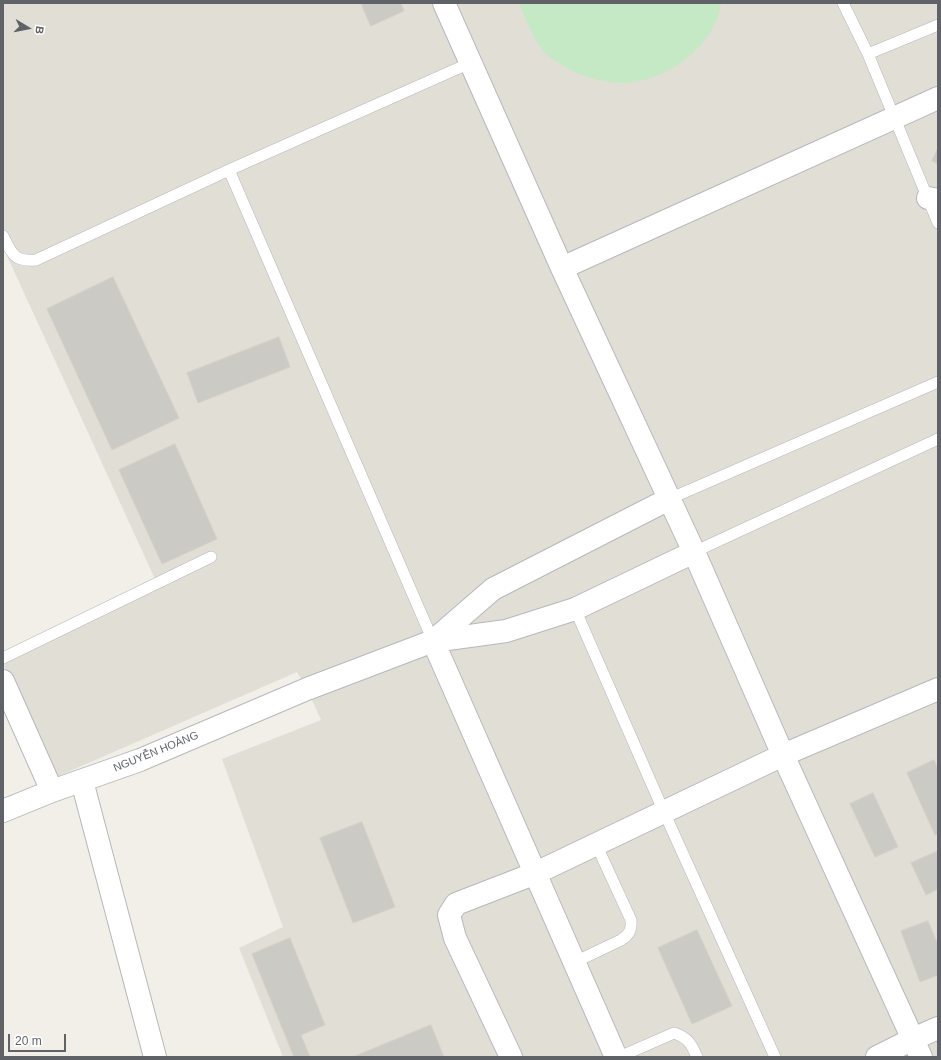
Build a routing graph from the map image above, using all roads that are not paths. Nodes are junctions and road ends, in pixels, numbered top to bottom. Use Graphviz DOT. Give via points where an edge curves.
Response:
graph roads {
  1 [pos="444,3"];
  2 [pos="843,3"];
  3 [pos="938,25"];
  4 [pos="868,54"];
  5 [pos="470,63"];
  6 [pos="938,98"];
  7 [pos="894,118"];
  8 [pos="229,170"];
  9 [pos="933,199"];
  10 [pos="938,223"];
  11 [pos="3,236"];
  12 [pos="562,268"];
  13 [pos="938,382"];
  14 [pos="938,439"];
  15 [pos="669,499"];
  16 [pos="694,552"];
  17 [pos="211,557"];
  18 [pos="575,609"];
  19 [pos="433,641"];
  20 [pos="3,658"];
  21 [pos="3,681"];
  22 [pos="938,689"];
  23 [pos="783,755"];
  24 [pos="82,782"];
  25 [pos="52,791"];
  26 [pos="3,811"];
  27 [pos="664,812"];
  28 [pos="596,844"];
  29 [pos="536,873"];
  30 [pos="575,962"];
  31 [pos="938,1028"];
  32 [pos="917,1048"];
  33 [pos="155,1057"];
  34 [pos="510,1057"];
  35 [pos="616,1057"];
  36 [pos="620,1057"];
  37 [pos="697,1057"];
  38 [pos="775,1057"];
  39 [pos="877,1057"];
  1 -- 5 [label="street"];
  2 -- 4 [label="lane"];
  3 -- 4 [label="lane"];
  4 -- 7 [label="lane"];
  5 -- 8 [label="lane"];
  5 -- 12 [label="street"];
  6 -- 7 [label="street"];
  7 -- 9 [label="lane"];
  7 -- 12 [label="street"];
  8 -- 11 [label="lane" via="36,260 24,261 16,257"];
  8 -- 19 [label="lane"];
  9 -- 10 [label="lane"];
  12 -- 15 [label="street"];
  13 -- 15 [label="lane"];
  14 -- 16 [label="lane"];
  15 -- 16 [label="street"];
  15 -- 19 [label="street" via="493,589"];
  16 -- 18 [label="street"];
  16 -- 23 [label="street"];
  17 -- 20 [label="lane"];
  18 -- 19 [label="street" via="506,631"];
  18 -- 27 [label="lane"];
  19 -- 24 [label="street, NGUYỄN HOÀNG" via="307,689"];
  19 -- 29 [label="street"];
  21 -- 25 [label="street"];
  22 -- 23 [label="street"];
  23 -- 27 [label="street"];
  23 -- 32 [label="street"];
  24 -- 25 [label="street, NGUYỄN HOÀNG"];
  24 -- 33 [label="street"];
  25 -- 26 [label="street, NGUYỄN HOÀNG"];
  27 -- 28 [label="street"];
  27 -- 38 [label="lane"];
  28 -- 29 [label="street"];
  28 -- 30 [label="lane" via="631,925 628,936"];
  29 -- 30 [label="street"];
  29 -- 34 [label="street" via="456,904 448,915 455,938"];
  30 -- 35 [label="street"];
  31 -- 32 [label="street"];
  32 -- 39 [label="street"];
  36 -- 37 [label="lane" via="674,1033 684,1037"];
}
